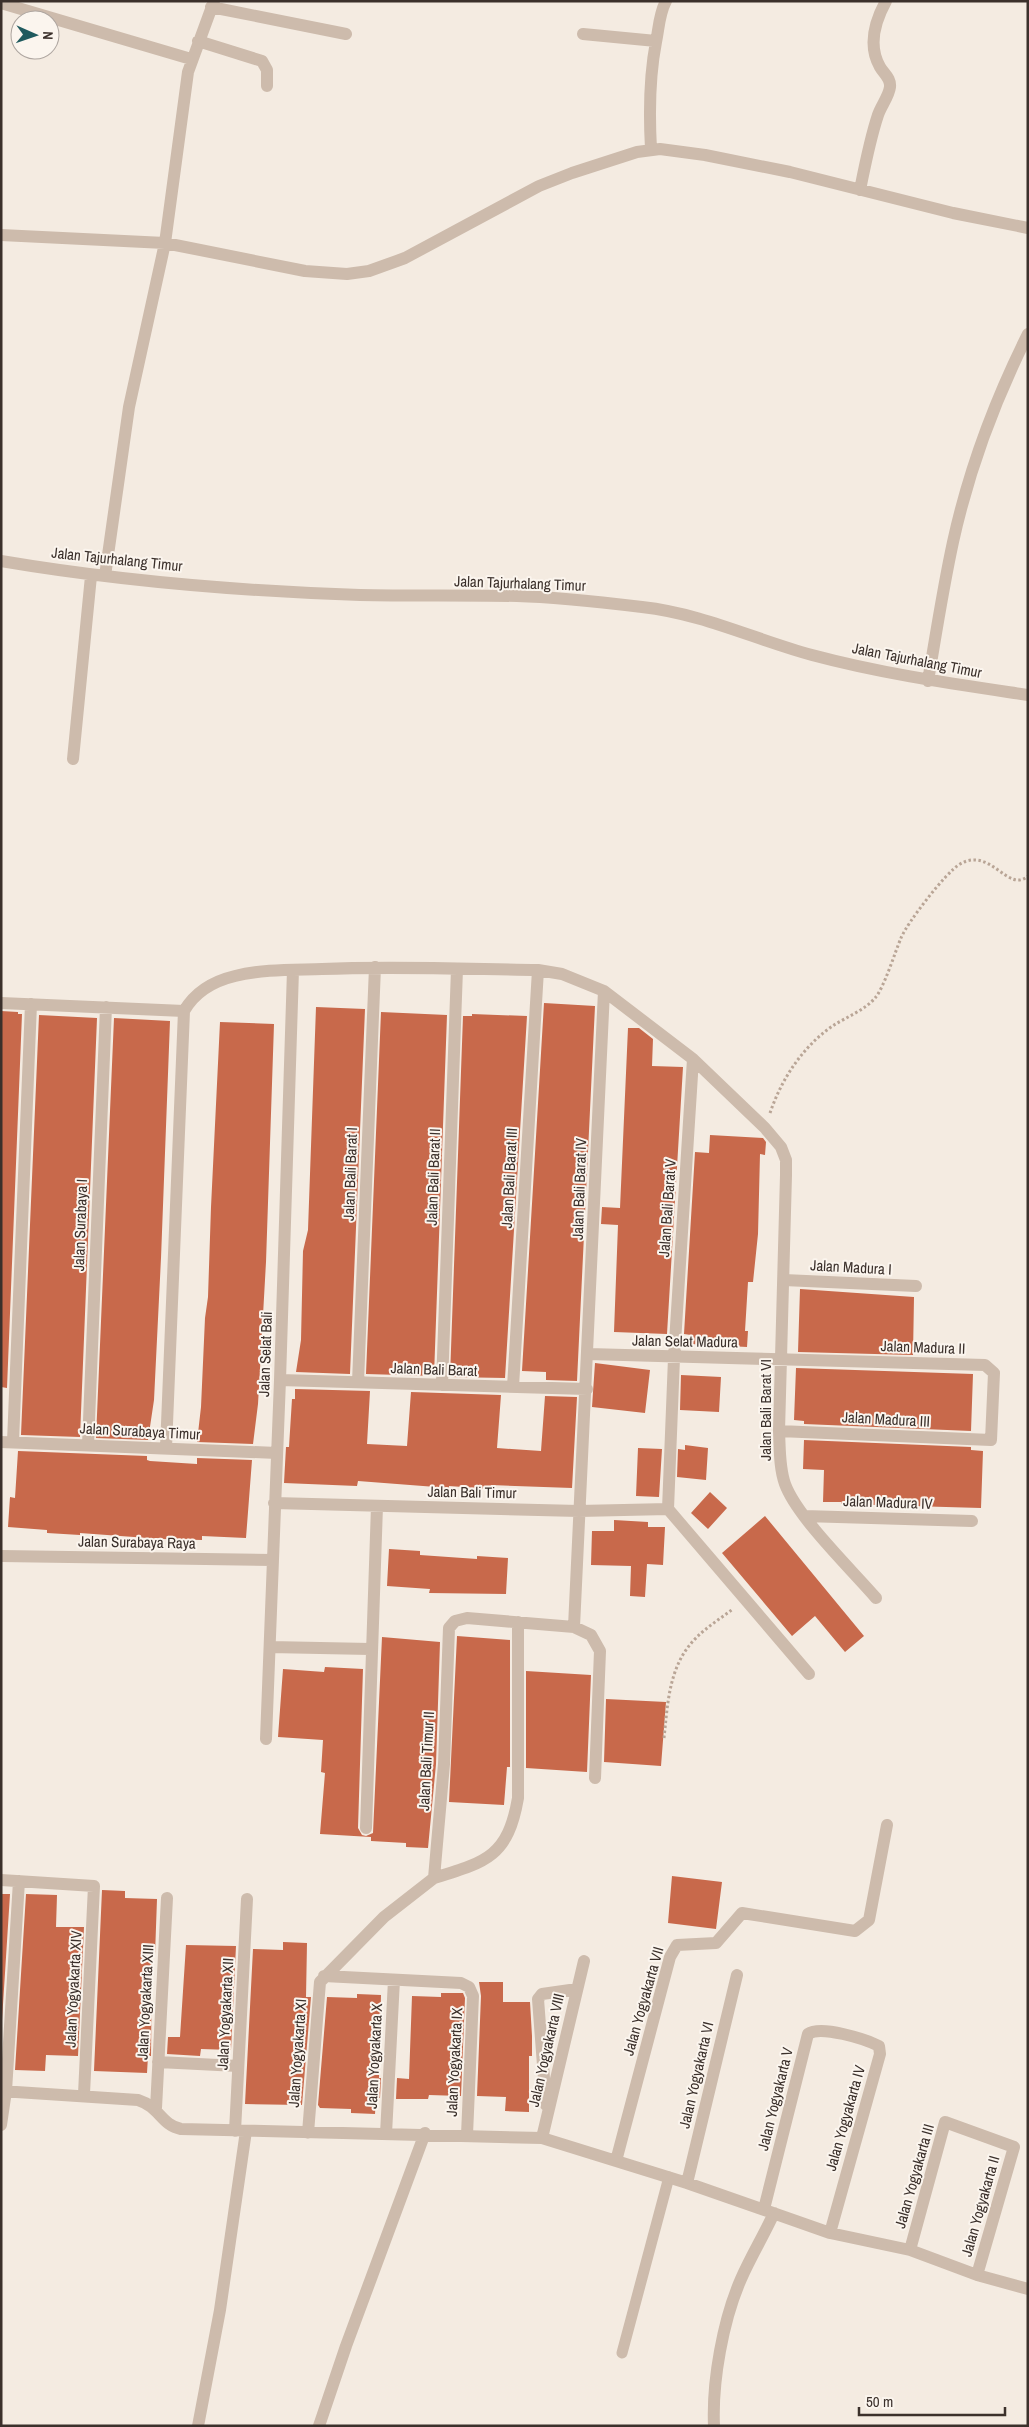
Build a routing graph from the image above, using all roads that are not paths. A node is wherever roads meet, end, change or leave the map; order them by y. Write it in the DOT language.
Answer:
graph roads {
  1 [pos="666,1"];
  2 [pos="886,1"];
  3 [pos="1,2"];
  4 [pos="212,4"];
  5 [pos="346,34"];
  6 [pos="583,34"];
  7 [pos="198,41"];
  8 [pos="656,41"];
  9 [pos="191,59"];
  10 [pos="267,86"];
  11 [pos="651,149"];
  12 [pos="860,190"];
  13 [pos="1028,228"];
  14 [pos="1,235"];
  15 [pos="165,243"];
  16 [pos="1028,334"];
  17 [pos="1,561"];
  18 [pos="91,576"];
  19 [pos="105,576"];
  20 [pos="928,680"];
  21 [pos="1028,695"];
  22 [pos="73,758"];
  23 [pos="375,967"];
  24 [pos="457,969"];
  25 [pos="293,970"];
  26 [pos="538,970"];
  27 [pos="604,991"];
  28 [pos="1,1003"];
  29 [pos="31,1004"];
  30 [pos="106,1007"];
  31 [pos="184,1011"];
  32 [pos="693,1060"];
  33 [pos="784,1280"];
  34 [pos="916,1286"];
  35 [pos="588,1354"];
  36 [pos="674,1358"];
  37 [pos="781,1359"];
  38 [pos="280,1380"];
  39 [pos="358,1382"];
  40 [pos="442,1385"];
  41 [pos="513,1387"];
  42 [pos="587,1389"];
  43 [pos="779,1431"];
  44 [pos="992,1440"];
  45 [pos="7,1442"];
  46 [pos="88,1445"];
  47 [pos="166,1448"];
  48 [pos="277,1453"];
  49 [pos="274,1503"];
  50 [pos="377,1506"];
  51 [pos="668,1509"];
  52 [pos="579,1511"];
  53 [pos="804,1516"];
  54 [pos="972,1521"];
  55 [pos="1,1556"];
  56 [pos="273,1560"];
  57 [pos="876,1598"];
  58 [pos="518,1622"];
  59 [pos="574,1626"];
  60 [pos="270,1647"];
  61 [pos="370,1650"];
  62 [pos="809,1674"];
  63 [pos="266,1739"];
  64 [pos="595,1778"];
  65 [pos="887,1825"];
  66 [pos="366,1828"];
  67 [pos="434,1878"];
  68 [pos="1,1880"];
  69 [pos="19,1881"];
  70 [pos="168,1898"];
  71 [pos="248,1899"];
  72 [pos="584,1961"];
  73 [pos="737,1974"];
  74 [pos="324,1976"];
  75 [pos="394,1980"];
  76 [pos="576,1989"];
  77 [pos="844,2035"];
  78 [pos="158,2062"];
  79 [pos="238,2066"];
  80 [pos="4,2091"];
  81 [pos="84,2094"];
  82 [pos="156,2108"];
  83 [pos="546,2117"];
  84 [pos="1,2125"];
  85 [pos="240,2131"];
  86 [pos="308,2133"];
  87 [pos="386,2134"];
  88 [pos="425,2134"];
  89 [pos="467,2135"];
  90 [pos="542,2138"];
  91 [pos="1014,2147"];
  92 [pos="616,2161"];
  93 [pos="669,2177"];
  94 [pos="687,2183"];
  95 [pos="769,2211"];
  96 [pos="830,2232"];
  97 [pos="910,2250"];
  98 [pos="978,2275"];
  99 [pos="1028,2289"];
  100 [pos="622,2353"];
  101 [pos="198,2426"];
  102 [pos="319,2426"];
  103 [pos="714,2426"];
  1 -- 8 [label="street"];
  2 -- 12 [label="street"];
  3 -- 9 [label="street"];
  4 -- 5 [label="street"];
  4 -- 7 [label="street"];
  6 -- 8 [label="street"];
  7 -- 9 [label="street"];
  7 -- 10 [label="street"];
  8 -- 11 [label="street"];
  9 -- 15 [label="street"];
  11 -- 12 [label="street"];
  11 -- 15 [label="street"];
  12 -- 13 [label="street"];
  14 -- 15 [label="street"];
  15 -- 19 [label="street"];
  16 -- 20 [label="street"];
  17 -- 18 [label="street, Jalan Tajurhalang Timur"];
  18 -- 19 [label="street, Jalan Tajurhalang Timur"];
  18 -- 22 [label="street"];
  19 -- 20 [label="street, Jalan Tajurhalang Timur"];
  20 -- 21 [label="street, Jalan Tajurhalang Timur"];
  23 -- 24 [label="street, Jalan Bali Barat VI"];
  23 -- 25 [label="street, Jalan Bali Barat VI"];
  23 -- 39 [label="street, Jalan Bali Barat I"];
  24 -- 26 [label="street, Jalan Bali Barat VI"];
  24 -- 40 [label="street, Jalan Bali Barat II"];
  25 -- 31 [label="street, Jalan Bali Barat VI"];
  25 -- 38 [label="street, Jalan Selat Bali"];
  26 -- 27 [label="street, Jalan Bali Barat VI"];
  26 -- 41 [label="street, Jalan Bali Barat III"];
  27 -- 32 [label="street, Jalan Bali Barat VI"];
  27 -- 35 [label="street, Jalan Bali Barat IV"];
  28 -- 29 [label="street"];
  29 -- 30 [label="street"];
  29 -- 45 [label="street"];
  30 -- 31 [label="street"];
  30 -- 46 [label="street, Jalan Surabaya I"];
  31 -- 47 [label="street"];
  32 -- 33 [label="street, Jalan Bali Barat VI"];
  32 -- 36 [label="street, Jalan Bali Barat V"];
  33 -- 34 [label="street, Jalan Madura I"];
  33 -- 37 [label="street, Jalan Bali Barat VI"];
  35 -- 36 [label="street, Jalan Selat Madura"];
  35 -- 42 [label="street, Jalan Bali Barat IV"];
  36 -- 37 [label="street, Jalan Selat Madura"];
  36 -- 51 [label="street, Jalan Bali Barat V"];
  37 -- 43 [label="street, Jalan Bali Barat VI"];
  37 -- 44 [label="street, Jalan Madura II"];
  38 -- 39 [label="street, Jalan Bali Barat"];
  38 -- 48 [label="street, Jalan Selat Bali"];
  39 -- 40 [label="street, Jalan Bali Barat"];
  40 -- 41 [label="street, Jalan Bali Barat"];
  41 -- 42 [label="street, Jalan Bali Barat"];
  42 -- 52 [label="street, Jalan Bali Barat IV"];
  43 -- 44 [label="street, Jalan Madura III"];
  43 -- 53 [label="street, Jalan Bali Barat VI"];
  45 -- 46 [label="street, Jalan Surabaya Timur"];
  46 -- 47 [label="street, Jalan Surabaya Timur"];
  47 -- 48 [label="street, Jalan Surabaya Timur"];
  48 -- 49 [label="street, Jalan Selat Bali"];
  49 -- 50 [label="street, Jalan Bali Timur"];
  49 -- 56 [label="street, Jalan Selat Bali"];
  50 -- 52 [label="street, Jalan Bali Timur"];
  50 -- 61 [label="street"];
  51 -- 52 [label="street, Jalan Bali Timur"];
  51 -- 62 [label="street"];
  52 -- 59 [label="street, Jalan Bali Barat IV"];
  53 -- 54 [label="street, Jalan Madura IV"];
  53 -- 57 [label="street, Jalan Bali Barat VI"];
  55 -- 56 [label="street, Jalan Surabaya Raya"];
  56 -- 60 [label="street, Jalan Selat Bali"];
  58 -- 59 [label="street, Jalan Bali Timur II"];
  58 -- 67 [label="street"];
  58 -- 67 [label="street, Jalan Bali Timur II"];
  59 -- 64 [label="street"];
  60 -- 61 [label="street"];
  60 -- 63 [label="street, Jalan Selat Bali"];
  61 -- 66 [label="street"];
  65 -- 92 [label="street, Jalan Yogyakarta VII"];
  67 -- 74 [label="street"];
  68 -- 69 [label="street"];
  69 -- 80 [label="street"];
  69 -- 81 [label="street, Jalan Yogyakarta XIV"];
  70 -- 78 [label="street, Jalan Yogyakarta XIII"];
  71 -- 79 [label="street, Jalan Yogyakarta XII"];
  72 -- 76 [label="street, Jalan Yogyakarta VIII"];
  73 -- 94 [label="street, Jalan Yogyakarta VI"];
  74 -- 75 [label="street, Jalan Yogyakarta IX"];
  74 -- 86 [label="street, Jalan Yogyakarta XI"];
  75 -- 87 [label="street, Jalan Yogyakarta X"];
  75 -- 89 [label="street, Jalan Yogyakarta IX"];
  76 -- 83 [label="street, Jalan Yogyakarta VIII"];
  76 -- 83 [label="street, Jalan Yogyakarta VIII"];
  77 -- 95 [label="street, Jalan Yogyakarta V"];
  77 -- 96 [label="street, Jalan Yogyakarta IV"];
  78 -- 79 [label="street"];
  78 -- 82 [label="street, Jalan Yogyakarta XIII"];
  79 -- 85 [label="street, Jalan Yogyakarta XII"];
  80 -- 81 [label="street"];
  80 -- 84 [label="street"];
  81 -- 82 [label="street"];
  82 -- 85 [label="street"];
  83 -- 90 [label="street, Jalan Yogyakarta VIII"];
  85 -- 86 [label="street"];
  85 -- 101 [label="street, Jalan Yogyakarta XII"];
  86 -- 87 [label="street"];
  87 -- 88 [label="street"];
  88 -- 89 [label="street"];
  88 -- 102 [label="street"];
  89 -- 90 [label="street"];
  90 -- 92 [label="street"];
  91 -- 97 [label="street, Jalan Yogyakarta III"];
  91 -- 98 [label="street, Jalan Yogyakarta II"];
  92 -- 93 [label="street"];
  93 -- 94 [label="street"];
  93 -- 100 [label="lane"];
  94 -- 95 [label="street"];
  95 -- 96 [label="street"];
  95 -- 103 [label="street"];
  96 -- 97 [label="street"];
  97 -- 98 [label="street"];
  98 -- 99 [label="street"];
}
